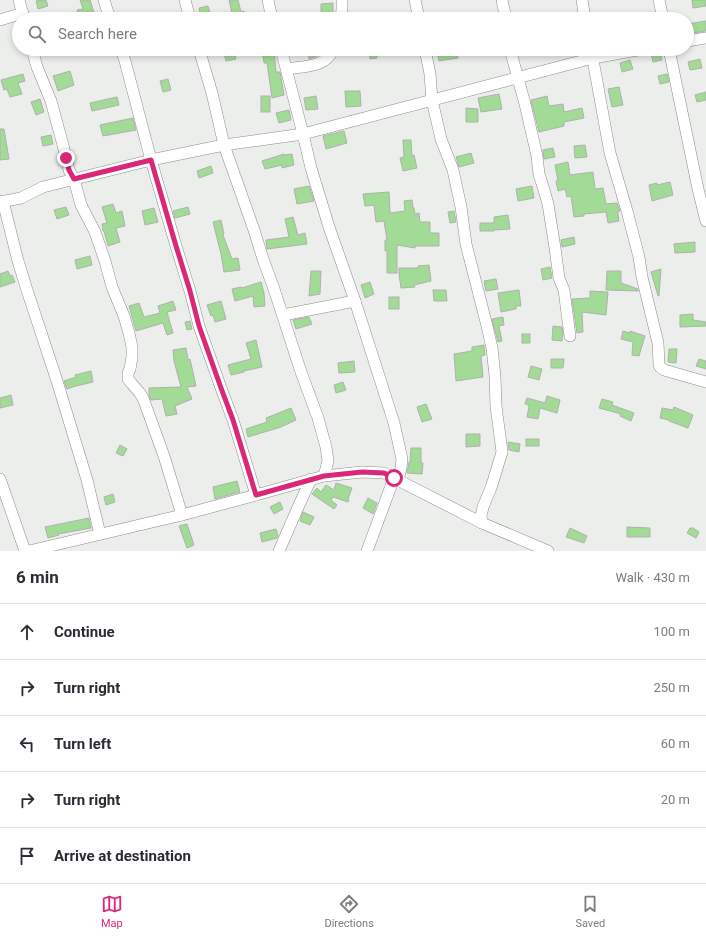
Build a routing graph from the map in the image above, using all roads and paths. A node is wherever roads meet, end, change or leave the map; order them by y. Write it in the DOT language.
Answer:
graph roads {
  1 [pos="19,0"];
  2 [pos="104,0"];
  3 [pos="185,0"];
  4 [pos="268,0"];
  5 [pos="342,0"];
  6 [pos="415,0"];
  7 [pos="502,0"];
  8 [pos="582,0"];
  9 [pos="659,0"];
  10 [pos="23,12"];
  11 [pos="108,12"];
  12 [pos="188,12"];
  13 [pos="271,12"];
  14 [pos="342,12"];
  15 [pos="418,12"];
  16 [pos="505,12"];
  17 [pos="585,12"];
  18 [pos="662,12"];
  19 [pos="12,18"];
  20 [pos="0,20"];
  21 [pos="706,38"];
  22 [pos="694,40"];
  23 [pos="34,56"];
  24 [pos="123,56"];
  25 [pos="201,56"];
  26 [pos="283,56"];
  27 [pos="330,56"];
  28 [pos="426,56"];
  29 [pos="512,56"];
  30 [pos="586,56"];
  31 [pos="592,56"];
  32 [pos="670,56"];
  33 [pos="287,69"];
  34 [pos="518,78"];
  35 [pos="432,100"];
  36 [pos="303,134"];
  37 [pos="224,144"];
  38 [pos="151,160"];
  39 [pos="74,179"];
  40 [pos="1,202"];
  41 [pos="706,222"];
  42 [pos="355,301"];
  43 [pos="283,315"];
  44 [pos="570,336"];
  45 [pos="706,382"];
  46 [pos="324,476"];
  47 [pos="0,479"];
  48 [pos="311,479"];
  49 [pos="396,479"];
  50 [pos="256,495"];
  51 [pos="182,515"];
  52 [pos="482,523"];
  53 [pos="100,534"];
  54 [pos="25,551"];
  55 [pos="29,551"];
  56 [pos="279,551"];
  57 [pos="367,551"];
  58 [pos="548,551"];
  1 -- 10 [label="street"];
  2 -- 11 [label="street"];
  3 -- 12 [label="street"];
  4 -- 13 [label="street"];
  5 -- 14 [label="street"];
  6 -- 15 [label="street"];
  7 -- 16 [label="street"];
  8 -- 17 [label="street"];
  9 -- 18 [label="street"];
  19 -- 20 [label="street"];
  21 -- 22 [label="street"];
  23 -- 39 [label="street"];
  24 -- 38 [label="street"];
  25 -- 37 [label="street"];
  26 -- 33 [label="street"];
  27 -- 33 [label="street"];
  28 -- 35 [label="street"];
  29 -- 34 [label="street"];
  30 -- 34 [label="street"];
  31 -- 45 [label="street"];
  32 -- 41 [label="street"];
  33 -- 36 [label="street"];
  34 -- 35 [label="street"];
  34 -- 44 [label="street"];
  35 -- 36 [label="street"];
  35 -- 52 [label="street"];
  36 -- 37 [label="street"];
  36 -- 42 [label="street"];
  37 -- 38 [label="street"];
  37 -- 43 [label="street"];
  38 -- 39 [label="street"];
  38 -- 50 [label="street"];
  39 -- 40 [label="street"];
  39 -- 51 [label="street"];
  40 -- 53 [label="street"];
  42 -- 43 [label="street"];
  42 -- 49 [label="street"];
  43 -- 46 [label="street"];
  46 -- 48 [label="street"];
  46 -- 49 [label="street"];
  47 -- 54 [label="street"];
  48 -- 50 [label="street"];
  48 -- 56 [label="street"];
  49 -- 52 [label="street"];
  49 -- 57 [label="street"];
  50 -- 51 [label="street"];
  51 -- 53 [label="street"];
  52 -- 58 [label="street"];
  53 -- 55 [label="street"];
}
